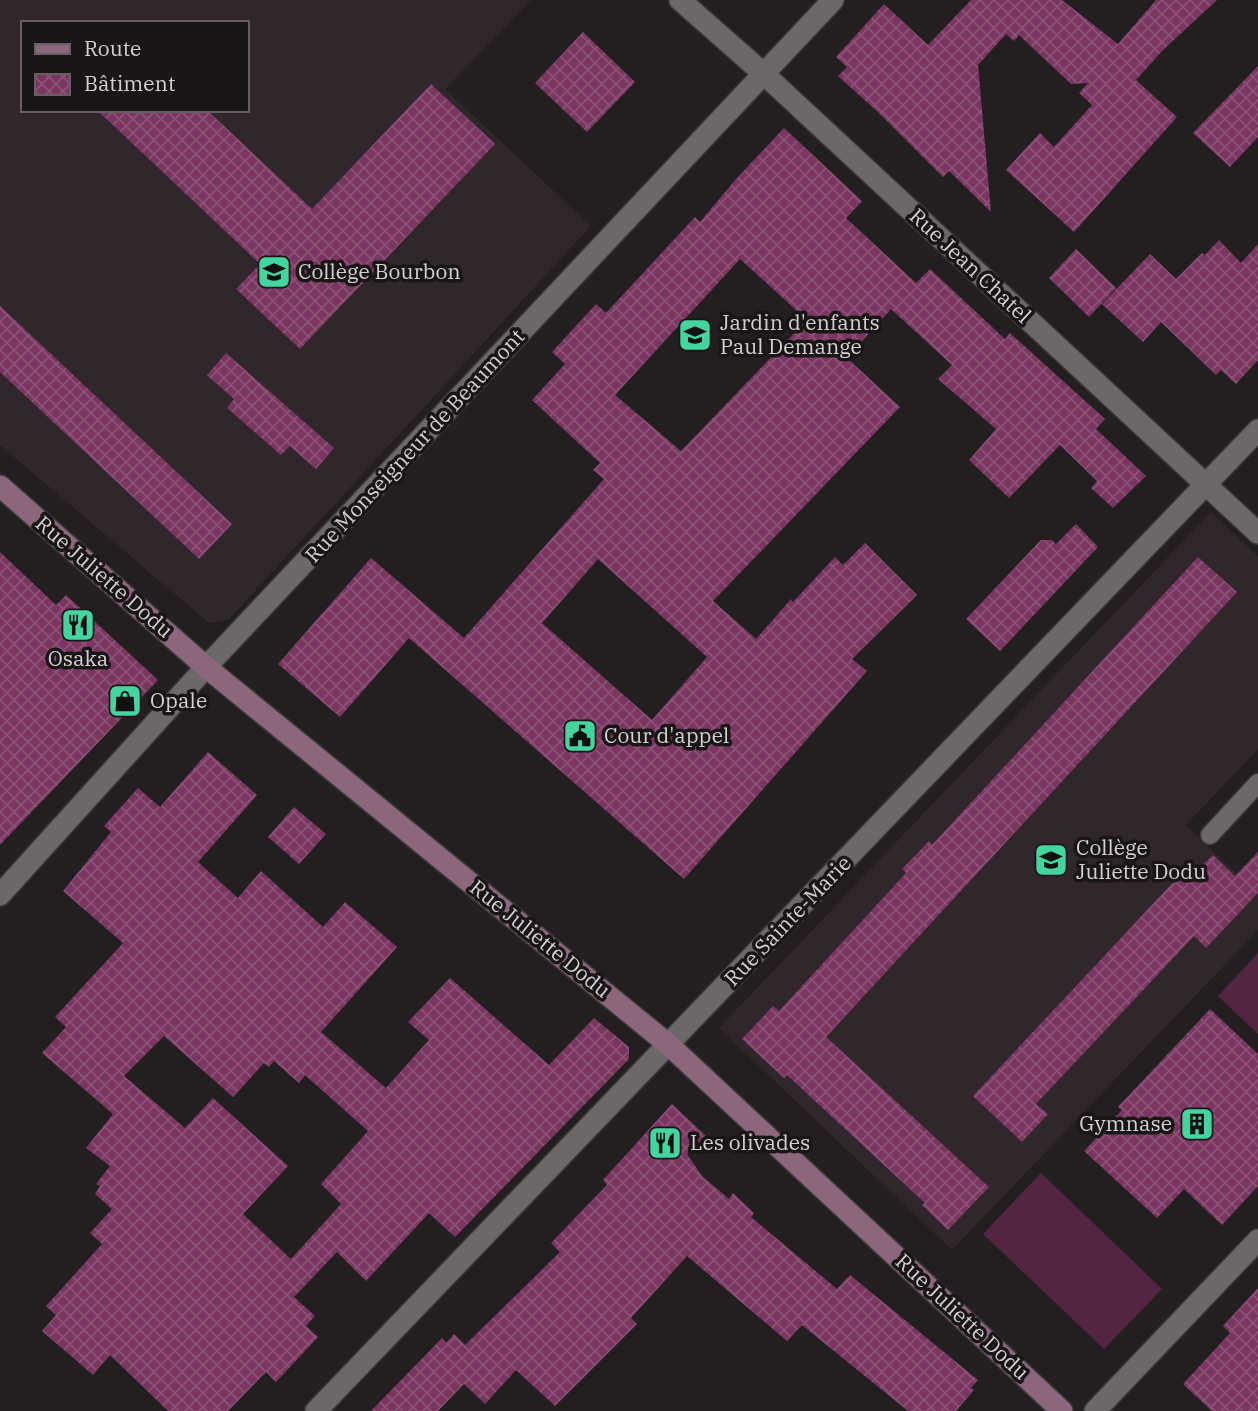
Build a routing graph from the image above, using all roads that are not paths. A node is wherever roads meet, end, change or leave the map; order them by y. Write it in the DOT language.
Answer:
graph roads {
  1 [pos="681,0"];
  2 [pos="833,0"];
  3 [pos="765,75"];
  4 [pos="1258,430"];
  5 [pos="1206,485"];
  6 [pos="0,486"];
  7 [pos="1258,533"];
  8 [pos="206,667"];
  9 [pos="1258,783"];
  10 [pos="1210,835"];
  11 [pos="0,895"];
  12 [pos="669,1045"];
  13 [pos="1258,1240"];
  14 [pos="316,1411"];
  15 [pos="1062,1411"];
  16 [pos="1095,1411"];
  1 -- 3 [label="street, Rue Jean Chatel"];
  2 -- 3 [label="street, Rue Monseigneur de Beaumont"];
  3 -- 5 [label="street, Rue Jean Chatel"];
  3 -- 8 [label="street, Rue Monseigneur de Beaumont"];
  4 -- 5 [label="street, Rue Sainte-Marie"];
  5 -- 7 [label="street, Rue Jean Chatel"];
  5 -- 12 [label="street, Rue Sainte-Marie"];
  6 -- 8 [label="street, Rue Juliette Dodu"];
  8 -- 11 [label="street, Rue Monseigneur de Beaumont"];
  8 -- 12 [label="street, Rue Juliette Dodu"];
  9 -- 10 [label="lane"];
  12 -- 14 [label="street, Rue Sainte-Marie"];
  12 -- 15 [label="street, Rue Juliette Dodu"];
  13 -- 16 [label="street"];
}
